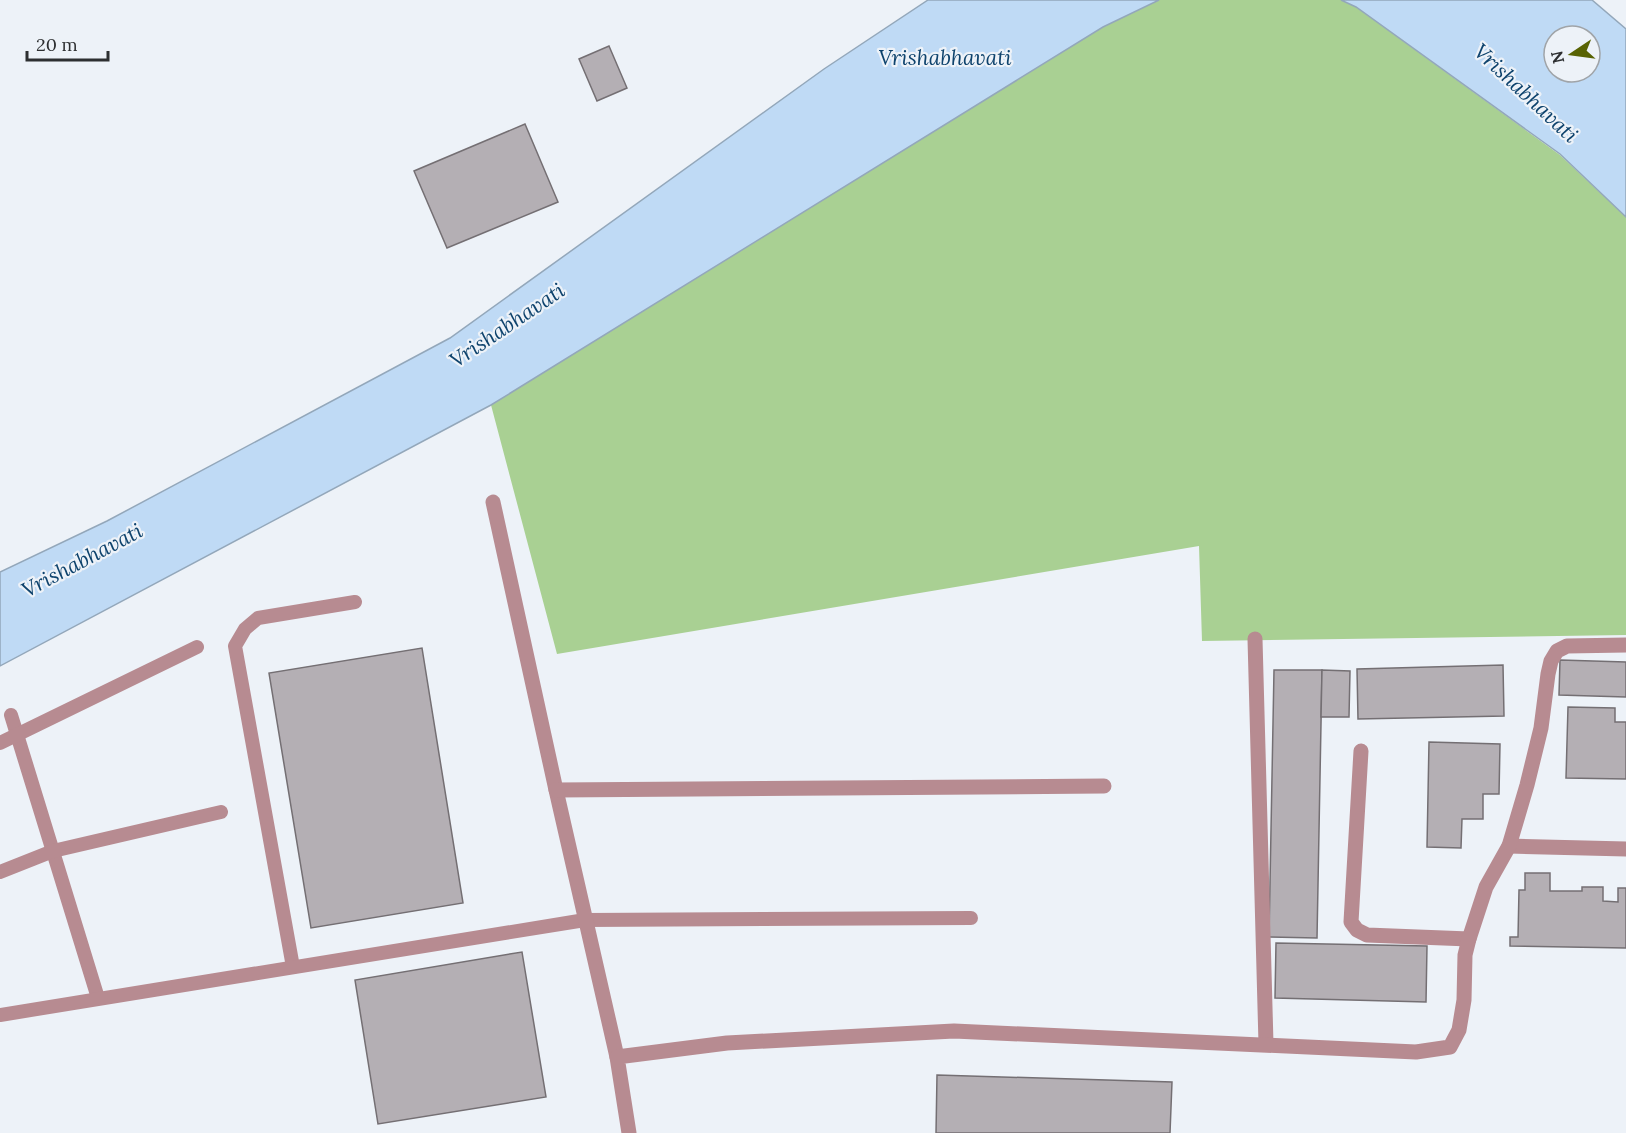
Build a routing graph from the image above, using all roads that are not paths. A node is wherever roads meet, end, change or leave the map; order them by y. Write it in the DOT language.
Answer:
graph roads {
  1 [pos="493,502"];
  2 [pos="355,602"];
  3 [pos="1255,639"];
  4 [pos="1626,645"];
  5 [pos="197,648"];
  6 [pos="11,715"];
  7 [pos="18,734"];
  8 [pos="0,743"];
  9 [pos="1361,751"];
  10 [pos="1104,786"];
  11 [pos="556,790"];
  12 [pos="221,812"];
  13 [pos="1509,846"];
  14 [pos="1626,849"];
  15 [pos="53,851"];
  16 [pos="0,872"];
  17 [pos="971,918"];
  18 [pos="585,920"];
  19 [pos="1469,939"];
  20 [pos="292,967"];
  21 [pos="98,998"];
  22 [pos="0,1015"];
  23 [pos="1266,1044"];
  24 [pos="617,1057"];
  25 [pos="628,1133"];
  1 -- 11 [label="street"];
  2 -- 20 [label="lane"];
  3 -- 23 [label="street"];
  4 -- 13 [label="street"];
  5 -- 7 [label="lane"];
  6 -- 7 [label="lane"];
  7 -- 8 [label="lane"];
  7 -- 15 [label="lane"];
  9 -- 19 [label="street"];
  10 -- 11 [label="street"];
  11 -- 18 [label="street"];
  12 -- 15 [label="lane"];
  13 -- 14 [label="street"];
  13 -- 19 [label="street"];
  15 -- 16 [label="lane"];
  15 -- 21 [label="lane"];
  17 -- 18 [label="lane"];
  18 -- 20 [label="lane"];
  18 -- 24 [label="street"];
  19 -- 23 [label="street"];
  20 -- 21 [label="lane"];
  21 -- 22 [label="lane"];
  23 -- 24 [label="street"];
  24 -- 25 [label="street"];
}
